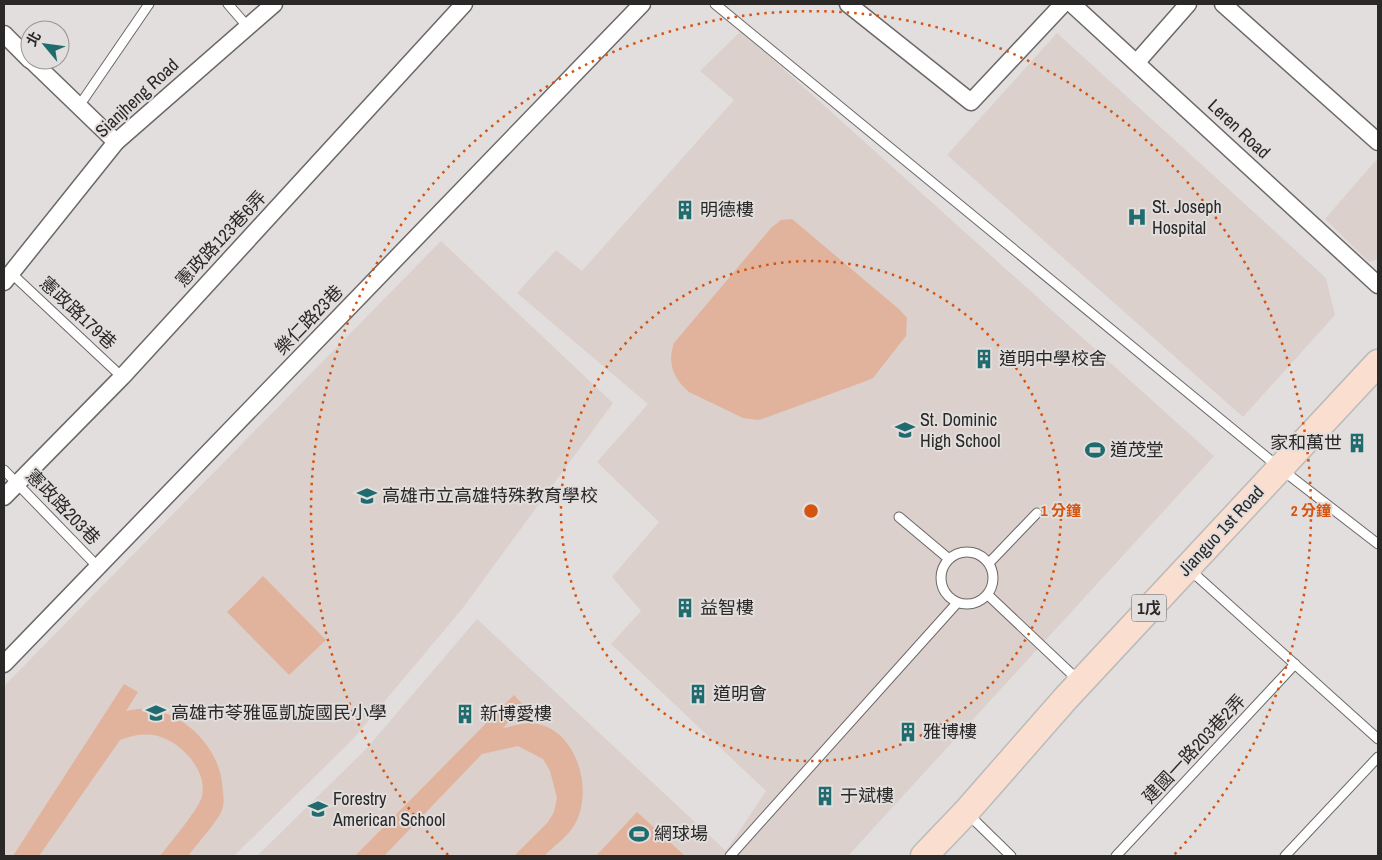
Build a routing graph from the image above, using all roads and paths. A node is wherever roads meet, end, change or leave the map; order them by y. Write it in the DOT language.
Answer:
graph roads {
  1 [pos="149,4"];
  2 [pos="228,4"];
  3 [pos="274,4"];
  4 [pos="464,4"];
  5 [pos="642,4"];
  6 [pos="715,4"];
  7 [pos="848,4"];
  8 [pos="1063,4"];
  9 [pos="1072,4"];
  10 [pos="1188,4"];
  11 [pos="1223,4"];
  12 [pos="247,26"];
  13 [pos="4,34"];
  14 [pos="20,50"];
  15 [pos="1137,62"];
  16 [pos="41,70"];
  17 [pos="79,106"];
  18 [pos="116,142"];
  19 [pos="1378,142"];
  20 [pos="7,278"];
  21 [pos="1378,286"];
  22 [pos="1378,363"];
  23 [pos="122,377"];
  24 [pos="1281,469"];
  25 [pos="4,470"];
  26 [pos="18,482"];
  27 [pos="4,497"];
  28 [pos="1037,513"];
  29 [pos="899,517"];
  30 [pos="1378,544"];
  31 [pos="949,559"];
  32 [pos="989,563"];
  33 [pos="98,566"];
  34 [pos="1187,567"];
  35 [pos="988,595"];
  36 [pos="958,604"];
  37 [pos="4,664"];
  38 [pos="1295,664"];
  39 [pos="1081,682"];
  40 [pos="1378,739"];
  41 [pos="1378,757"];
  42 [pos="966,812"];
  43 [pos="730,856"];
  44 [pos="924,856"];
  45 [pos="1011,856"];
  46 [pos="1116,856"];
  47 [pos="1285,856"];
  1 -- 17 [label="lane"];
  2 -- 12 [label="lane"];
  3 -- 12 [label="street, Sianjheng Road"];
  4 -- 23 [label="street, 憲政路123巷6弄"];
  5 -- 33 [label="street, 樂仁路23巷"];
  6 -- 24 [label="lane"];
  7 -- 8 [label="street"];
  9 -- 15 [label="street, Leren Road"];
  10 -- 15 [label="street"];
  11 -- 19 [label="street"];
  12 -- 18 [label="street, Sianjheng Road"];
  13 -- 14 [label="street"];
  15 -- 21 [label="street, Leren Road"];
  16 -- 17 [label="street"];
  17 -- 18 [label="street"];
  18 -- 20 [label="street, Sianjheng Road"];
  20 -- 23 [label="lane, 憲政路179巷"];
  22 -- 24 [label="main road, Jianguo 1st Road / 1戊"];
  23 -- 26 [label="street, 憲政路123巷6弄"];
  24 -- 30 [label="lane"];
  24 -- 34 [label="main road, Jianguo 1st Road / 1戊"];
  25 -- 26 [label="lane, 憲政路203巷"];
  26 -- 27 [label="street, 憲政路123巷6弄"];
  26 -- 33 [label="lane, 憲政路203巷"];
  28 -- 32 [label="lane"];
  29 -- 31 [label="lane"];
  31 -- 32 [label="lane"];
  31 -- 36 [label="lane"];
  32 -- 35 [label="lane"];
  33 -- 37 [label="street, 樂仁路23巷"];
  34 -- 38 [label="lane"];
  34 -- 39 [label="main road, Jianguo 1st Road / 1戊"];
  35 -- 36 [label="lane"];
  35 -- 39 [label="lane"];
  36 -- 43 [label="lane"];
  38 -- 40 [label="lane"];
  38 -- 46 [label="lane, 建國一路203巷2弄"];
  39 -- 42 [label="main road, Jianguo 1st Road / 1戊"];
  41 -- 47 [label="lane"];
  42 -- 44 [label="main road, Jianguo 1st Road / 1戊"];
  42 -- 45 [label="lane"];
}
